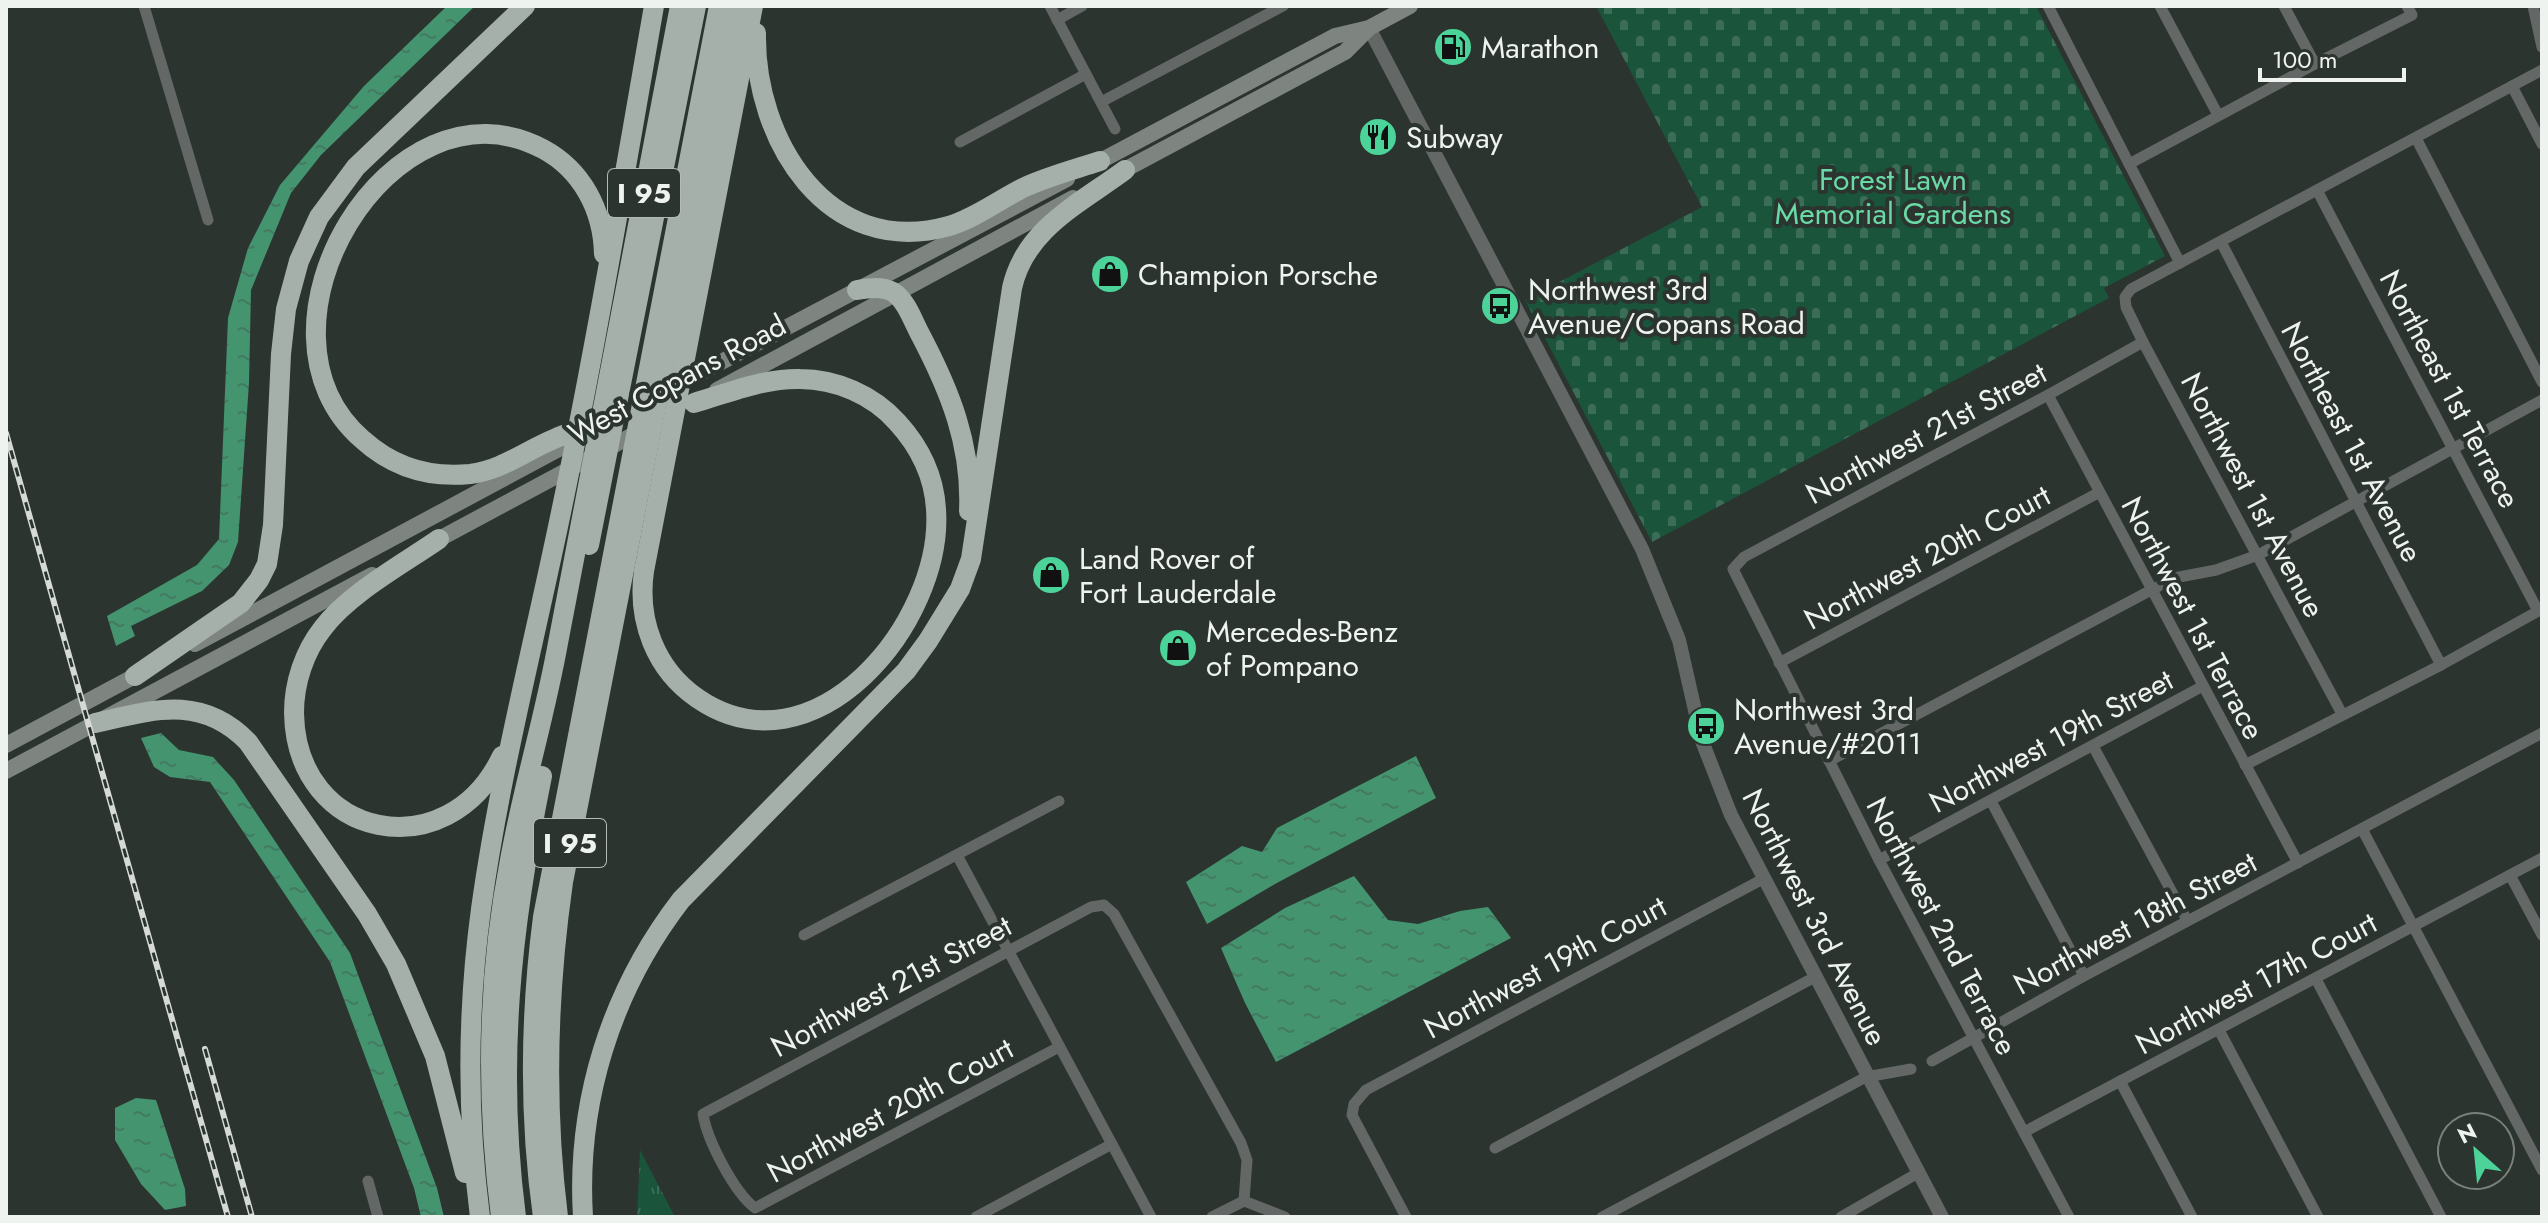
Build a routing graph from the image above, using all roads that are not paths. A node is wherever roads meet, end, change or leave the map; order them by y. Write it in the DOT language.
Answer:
graph roads {
  1 [pos="144,6"];
  2 [pos="525,6"];
  3 [pos="654,6"];
  4 [pos="680,6"];
  5 [pos="696,6"];
  6 [pos="719,6"];
  7 [pos="734,6"];
  8 [pos="756,6"];
  9 [pos="1050,6"];
  10 [pos="1082,6"];
  11 [pos="1283,6"];
  12 [pos="1410,6"];
  13 [pos="2048,6"];
  14 [pos="2160,6"];
  15 [pos="2284,6"];
  16 [pos="2533,6"];
  17 [pos="2410,10"];
  18 [pos="1057,20"];
  19 [pos="1369,28"];
  20 [pos="2542,47"];
  21 [pos="2315,64"];
  22 [pos="2542,70"];
  23 [pos="1086,74"];
  24 [pos="2512,86"];
  25 [pos="1101,102"];
  26 [pos="2218,115"];
  27 [pos="1115,129"];
  28 [pos="2416,138"];
  29 [pos="960,142"];
  30 [pos="2542,144"];
  31 [pos="1100,161"];
  32 [pos="2129,164"];
  33 [pos="1125,170"];
  34 [pos="2317,190"];
  35 [pos="208,220"];
  36 [pos="2221,242"];
  37 [pos="2180,263"];
  38 [pos="857,290"];
  39 [pos="895,294"];
  40 [pos="601,306"];
  41 [pos="2143,342"];
  42 [pos="659,352"];
  43 [pos="616,376"];
  44 [pos="2542,382"];
  45 [pos="2048,395"];
  46 [pos="2542,400"];
  47 [pos="694,403"];
  48 [pos="629,411"];
  49 [pos="2454,447"];
  50 [pos="635,478"];
  51 [pos="2098,493"];
  52 [pos="2356,500"];
  53 [pos="591,502"];
  54 [pos="439,539"];
  55 [pos="2258,555"];
  56 [pos="1733,569"];
  57 [pos="2153,590"];
  58 [pos="2540,610"];
  59 [pos="937,626"];
  60 [pos="1779,663"];
  61 [pos="2441,665"];
  62 [pos="135,676"];
  63 [pos="2203,686"];
  64 [pos="2342,714"];
  65 [pos="519,715"];
  66 [pos="95,723"];
  67 [pos="2542,733"];
  68 [pos="23,736"];
  69 [pos="6,745"];
  70 [pos="2093,746"];
  71 [pos="6,754"];
  72 [pos="1829,761"];
  73 [pos="2245,765"];
  74 [pos="6,771"];
  75 [pos="1059,801"];
  76 [pos="1991,801"];
  77 [pos="2362,829"];
  78 [pos="957,855"];
  79 [pos="2542,858"];
  80 [pos="1879,860"];
  81 [pos="2298,863"];
  82 [pos="2510,875"];
  83 [pos="1763,879"];
  84 [pos="2187,920"];
  85 [pos="2414,927"];
  86 [pos="804,935"];
  87 [pos="2542,935"];
  88 [pos="1008,951"];
  89 [pos="2084,976"];
  90 [pos="1815,977"];
  91 [pos="2316,979"];
  92 [pos="2219,1030"];
  93 [pos="1973,1038"];
  94 [pos="1059,1047"];
  95 [pos="1932,1061"];
  96 [pos="1911,1069"];
  97 [pos="1866,1077"];
  98 [pos="2120,1081"];
  99 [pos="703,1114"];
  100 [pos="2024,1132"];
  101 [pos="1112,1144"];
  102 [pos="1495,1148"];
  103 [pos="2542,1170"];
  104 [pos="1918,1173"];
  105 [pos="368,1181"];
  106 [pos="1244,1201"];
  107 [pos="378,1217"];
  108 [pos="473,1217"];
  109 [pos="480,1217"];
  110 [pos="501,1217"];
  111 [pos="516,1217"];
  112 [pos="543,1217"];
  113 [pos="558,1217"];
  114 [pos="583,1217"];
  115 [pos="976,1217"];
  116 [pos="1151,1217"];
  117 [pos="1212,1217"];
  118 [pos="1285,1217"];
  119 [pos="1406,1217"];
  120 [pos="1602,1217"];
  121 [pos="1841,1217"];
  122 [pos="1942,1217"];
  123 [pos="2069,1217"];
  124 [pos="2192,1217"];
  125 [pos="2318,1217"];
  126 [pos="2441,1217"];
  1 -- 35 [label="street"];
  2 -- 62 [label="highway"];
  3 -- 40 [label="highway"];
  4 -- 43 [label="highway, I 95"];
  5 -- 43 [label="highway"];
  6 -- 42 [label="highway"];
  7 -- 42 [label="highway, I 95"];
  8 -- 31 [label="highway"];
  8 -- 47 [label="highway"];
  9 -- 18 [label="street"];
  10 -- 18 [label="street"];
  11 -- 25 [label="street"];
  12 -- 19 [label="main road, West Copans Road"];
  13 -- 32 [label="street"];
  14 -- 26 [label="street"];
  15 -- 21 [label="street"];
  16 -- 20 [label="street"];
  17 -- 21 [label="street"];
  18 -- 23 [label="street"];
  19 -- 31 [label="main road, West Copans Road"];
  19 -- 33 [label="main road, West Copans Road"];
  19 -- 83 [label="street, Northwest 3rd Avenue"];
  21 -- 26 [label="street"];
  22 -- 24 [label="street"];
  23 -- 25 [label="street"];
  23 -- 29 [label="street"];
  24 -- 28 [label="street"];
  24 -- 30 [label="street"];
  25 -- 27 [label="street"];
  26 -- 32 [label="street"];
  28 -- 34 [label="street"];
  28 -- 44 [label="street"];
  31 -- 38 [label="main road, West Copans Road"];
  32 -- 37 [label="street"];
  33 -- 39 [label="main road, West Copans Road"];
  33 -- 59 [label="highway"];
  34 -- 36 [label="street"];
  34 -- 49 [label="street, Northeast 1st Terrace"];
  36 -- 37 [label="street"];
  36 -- 52 [label="street, Northeast 1st Avenue"];
  37 -- 41 [label="street, Northwest 1st Avenue"];
  38 -- 39 [label="highway"];
  38 -- 48 [label="main road, West Copans Road"];
  39 -- 47 [label="main road, West Copans Road"];
  39 -- 59 [label="highway"];
  40 -- 48 [label="highway"];
  40 -- 65 [label="highway"];
  41 -- 45 [label="street, Northwest 21st Street"];
  41 -- 55 [label="street, Northwest 1st Avenue"];
  42 -- 50 [label="highway, I 95"];
  43 -- 53 [label="highway, I 95"];
  45 -- 51 [label="street, Northwest 1st Terrace"];
  45 -- 56 [label="street, Northwest 21st Street"];
  46 -- 49 [label="street"];
  47 -- 54 [label="main road, West Copans Road"];
  48 -- 62 [label="main road, West Copans Road"];
  49 -- 52 [label="street"];
  49 -- 58 [label="street, Northeast 1st Terrace"];
  50 -- 112 [label="highway"];
  50 -- 113 [label="highway, I 95"];
  51 -- 57 [label="street, Northwest 1st Terrace"];
  51 -- 60 [label="street, Northwest 20th Court"];
  52 -- 55 [label="street"];
  52 -- 61 [label="street, Northeast 1st Avenue"];
  53 -- 110 [label="highway, I 95"];
  53 -- 111 [label="highway"];
  54 -- 65 [label="highway"];
  54 -- 66 [label="main road, West Copans Road"];
  55 -- 57 [label="street"];
  55 -- 64 [label="street, Northwest 1st Avenue"];
  56 -- 60 [label="street, Northwest 2nd Terrace"];
  57 -- 63 [label="street, Northwest 1st Terrace"];
  57 -- 72 [label="street"];
  58 -- 61 [label="street"];
  59 -- 114 [label="highway"];
  60 -- 72 [label="street, Northwest 2nd Terrace"];
  61 -- 64 [label="street"];
  62 -- 68 [label="main road, West Copans Road"];
  63 -- 70 [label="street, Northwest 19th Street"];
  63 -- 73 [label="street, Northwest 1st Terrace"];
  64 -- 73 [label="street"];
  65 -- 109 [label="highway"];
  66 -- 74 [label="main road, West Copans Road"];
  66 -- 108 [label="highway"];
  67 -- 77 [label="street, Northwest 18th Street"];
  68 -- 69 [label="main road, West Copans Road"];
  68 -- 71 [label="main road"];
  70 -- 76 [label="street, Northwest 19th Street"];
  70 -- 84 [label="street"];
  72 -- 80 [label="street, Northwest 2nd Terrace"];
  73 -- 81 [label="street, Northwest 1st Terrace"];
  75 -- 78 [label="street"];
  76 -- 80 [label="street, Northwest 19th Street"];
  76 -- 89 [label="street"];
  77 -- 81 [label="street, Northwest 18th Street"];
  77 -- 85 [label="street"];
  78 -- 86 [label="street"];
  78 -- 88 [label="street"];
  79 -- 82 [label="street, Northwest 17th Court"];
  80 -- 93 [label="street, Northwest 2nd Terrace"];
  81 -- 84 [label="street, Northwest 18th Street"];
  82 -- 85 [label="street, Northwest 17th Court"];
  82 -- 87 [label="street"];
  83 -- 90 [label="street, Northwest 3rd Avenue"];
  83 -- 119 [label="street, Northwest 19th Court"];
  84 -- 89 [label="street, Northwest 18th Street"];
  85 -- 91 [label="street, Northwest 17th Court"];
  85 -- 103 [label="street"];
  88 -- 94 [label="street"];
  88 -- 99 [label="street, Northwest 21st Street"];
  88 -- 106 [label="street, Northwest 21st Street"];
  89 -- 93 [label="street, Northwest 18th Street"];
  90 -- 97 [label="street, Northwest 3rd Avenue"];
  90 -- 102 [label="street"];
  91 -- 92 [label="street, Northwest 17th Court"];
  91 -- 126 [label="street"];
  92 -- 98 [label="street, Northwest 17th Court"];
  92 -- 125 [label="street"];
  93 -- 95 [label="street, Northwest 18th Street"];
  93 -- 100 [label="street, Northwest 2nd Terrace"];
  94 -- 99 [label="street, Northwest 20th Court"];
  94 -- 101 [label="street"];
  96 -- 97 [label="street"];
  97 -- 104 [label="street, Northwest 3rd Avenue"];
  97 -- 120 [label="street"];
  98 -- 100 [label="street, Northwest 17th Court"];
  98 -- 124 [label="street"];
  100 -- 123 [label="street, Northwest 2nd Terrace"];
  101 -- 115 [label="street"];
  101 -- 116 [label="street"];
  104 -- 121 [label="street"];
  104 -- 122 [label="street, Northwest 3rd Avenue"];
  105 -- 107 [label="street"];
  106 -- 117 [label="street"];
  106 -- 118 [label="street"];
}
